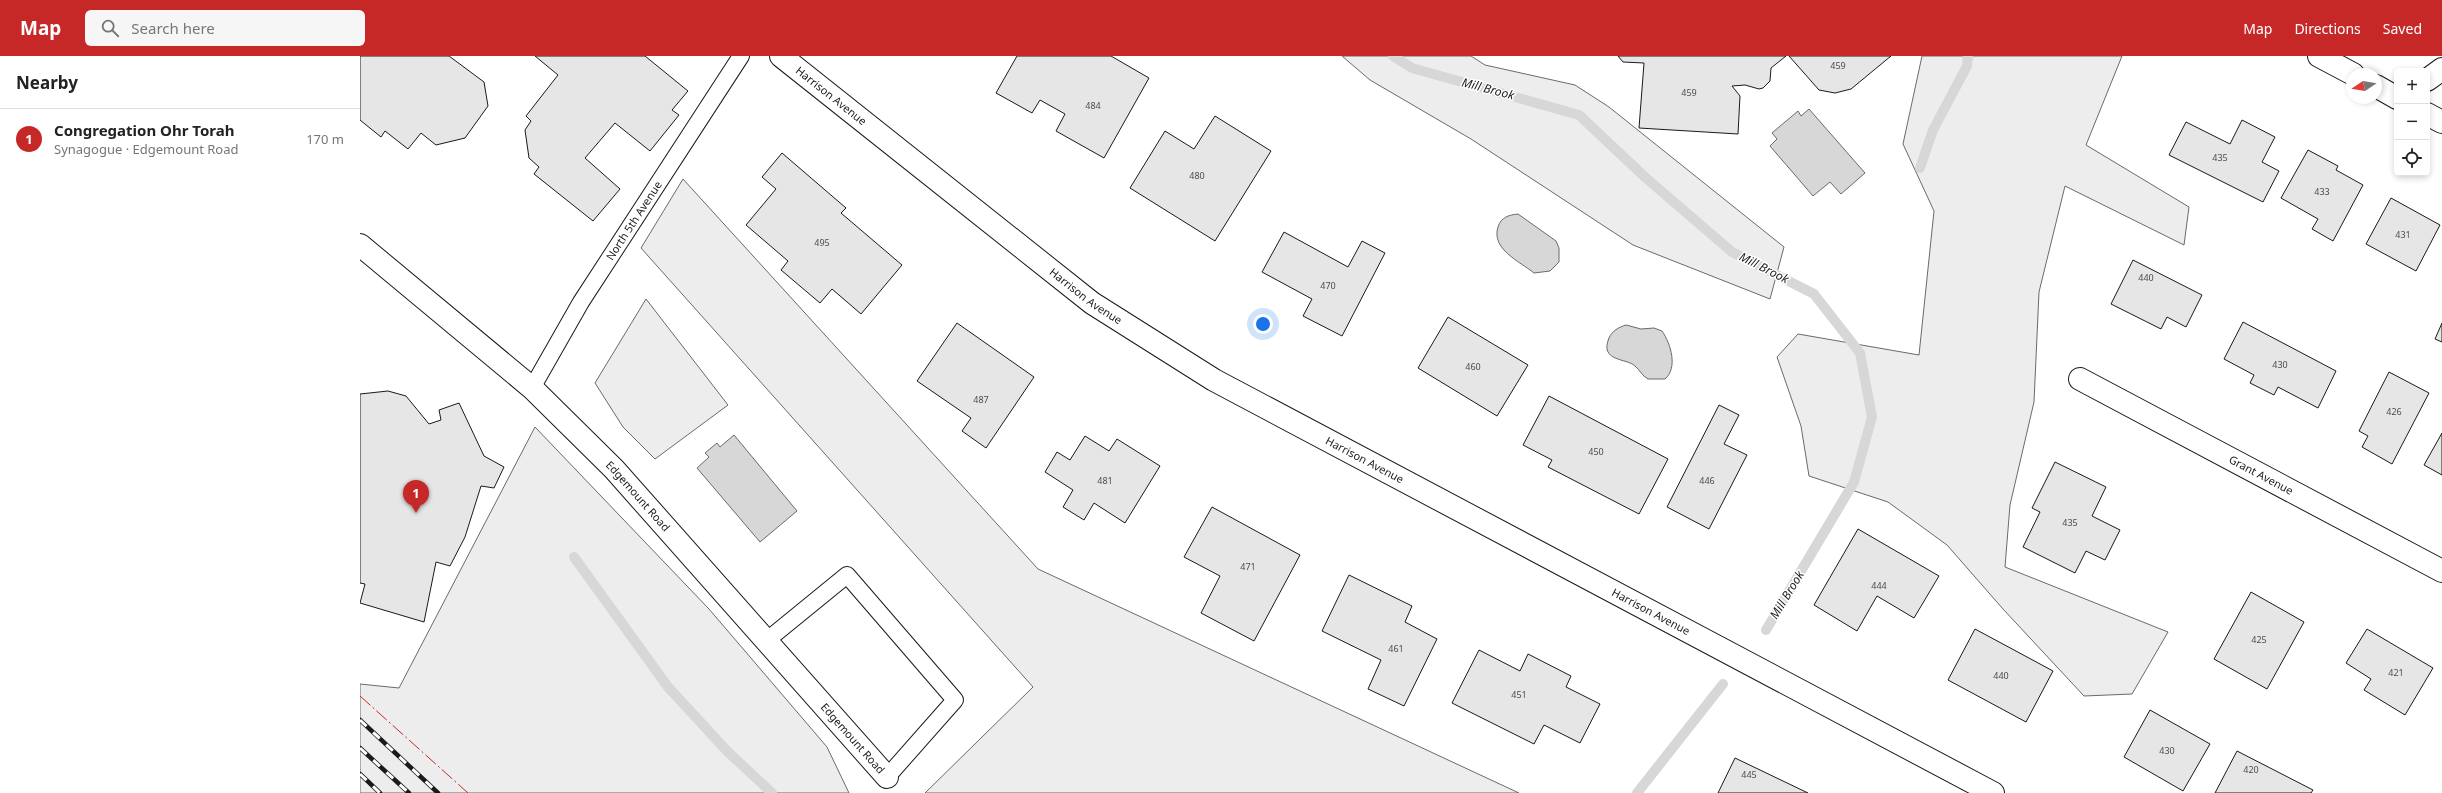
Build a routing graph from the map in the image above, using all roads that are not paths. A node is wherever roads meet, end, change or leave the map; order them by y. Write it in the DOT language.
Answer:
graph roads {
  1 [pos="741,56"];
  2 [pos="780,56"];
  3 [pos="2319,56"];
  4 [pos="2442,69"];
  5 [pos="2346,70"];
  6 [pos="2430,78"];
  7 [pos="2382,89"];
  8 [pos="2394,96"];
  9 [pos="2430,116"];
  10 [pos="2442,122"];
  11 [pos="360,245"];
  12 [pos="2080,379"];
  13 [pos="532,388"];
  14 [pos="2442,571"];
  15 [pos="766,641"];
  16 [pos="886,777"];
  17 [pos="1994,793"];
  1 -- 13 [label="lane, North 5th Avenue"];
  2 -- 17 [label="street, Harrison Avenue"];
  3 -- 5 [label="street"];
  4 -- 6 [label="street"];
  7 -- 8 [label="street"];
  9 -- 10 [label="street"];
  11 -- 13 [label="street, Edgemount Road"];
  12 -- 14 [label="street, Grant Avenue"];
  13 -- 15 [label="street, Edgemount Road"];
  15 -- 16 [label="street, Edgemount Road"];
  15 -- 16 [label="lane"];
}
